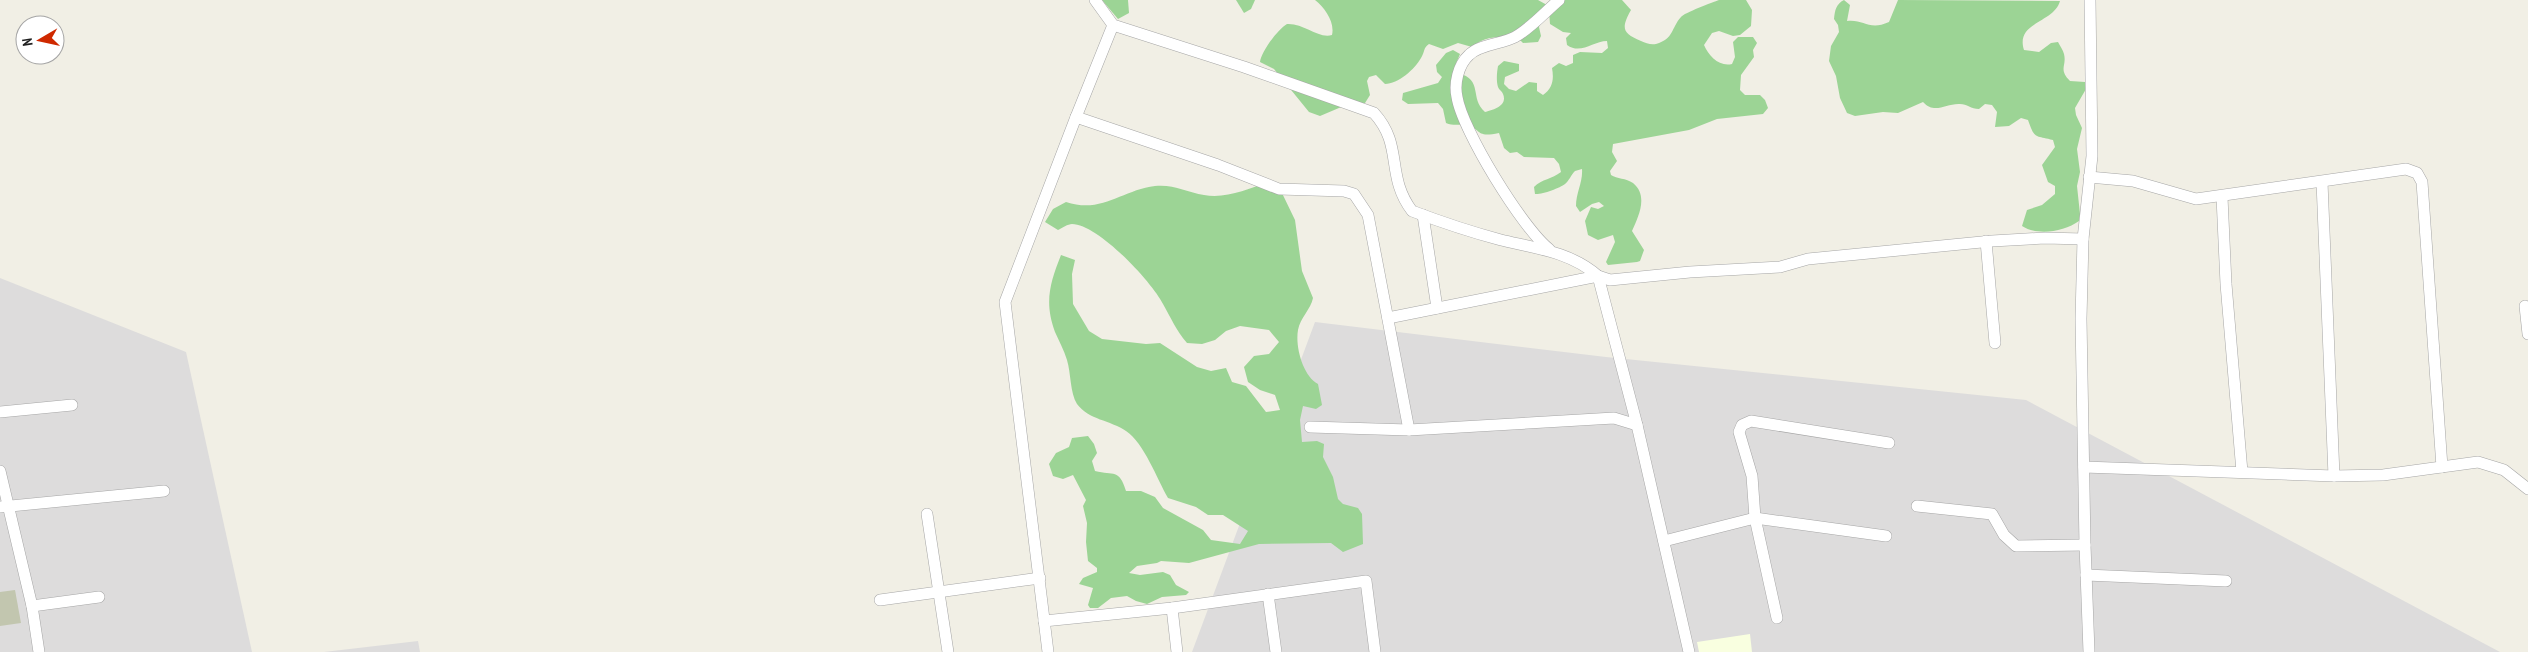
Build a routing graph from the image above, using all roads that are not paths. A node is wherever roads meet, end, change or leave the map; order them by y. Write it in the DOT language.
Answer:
graph roads {
  1 [pos="1095,0"];
  2 [pos="1559,0"];
  3 [pos="2090,0"];
  4 [pos="1113,25"];
  5 [pos="1076,117"];
  6 [pos="2089,177"];
  7 [pos="2322,182"];
  8 [pos="2222,197"];
  9 [pos="1423,215"];
  10 [pos="2083,239"];
  11 [pos="1986,241"];
  12 [pos="1553,251"];
  13 [pos="1598,276"];
  14 [pos="2525,306"];
  15 [pos="1437,308"];
  16 [pos="1388,318"];
  17 [pos="2528,334"];
  18 [pos="1995,343"];
  19 [pos="72,405"];
  20 [pos="0,412"];
  21 [pos="1637,425"];
  22 [pos="1310,427"];
  23 [pos="1409,430"];
  24 [pos="1889,443"];
  25 [pos="2084,467"];
  26 [pos="2442,467"];
  27 [pos="0,470"];
  28 [pos="2242,472"];
  29 [pos="2334,476"];
  30 [pos="2528,489"];
  31 [pos="164,491"];
  32 [pos="1917,506"];
  33 [pos="5,507"];
  34 [pos="927,514"];
  35 [pos="1755,518"];
  36 [pos="1886,536"];
  37 [pos="1664,541"];
  38 [pos="2085,545"];
  39 [pos="2086,575"];
  40 [pos="1040,578"];
  41 [pos="2226,581"];
  42 [pos="940,591"];
  43 [pos="1268,594"];
  44 [pos="99,597"];
  45 [pos="880,600"];
  46 [pos="32,606"];
  47 [pos="1172,608"];
  48 [pos="1777,618"];
  49 [pos="1044,620"];
  50 [pos="39,652"];
  51 [pos="948,652"];
  52 [pos="1048,652"];
  53 [pos="1177,652"];
  54 [pos="1276,652"];
  55 [pos="1375,652"];
  56 [pos="1689,652"];
  57 [pos="2090,652"];
  1 -- 4 [label="street"];
  2 -- 12 [label="street"];
  3 -- 6 [label="street"];
  4 -- 5 [label="street"];
  4 -- 9 [label="street"];
  5 -- 16 [label="street"];
  5 -- 40 [label="street"];
  6 -- 8 [label="street"];
  6 -- 10 [label="street"];
  7 -- 8 [label="street"];
  7 -- 26 [label="street"];
  7 -- 29 [label="street"];
  8 -- 28 [label="street"];
  9 -- 12 [label="street"];
  9 -- 15 [label="street"];
  10 -- 11 [label="street"];
  10 -- 25 [label="street"];
  11 -- 13 [label="street"];
  11 -- 18 [label="street"];
  12 -- 13 [label="street"];
  13 -- 15 [label="street"];
  13 -- 21 [label="street"];
  14 -- 17 [label="street"];
  15 -- 16 [label="street"];
  16 -- 23 [label="street"];
  19 -- 20 [label="street"];
  21 -- 23 [label="street"];
  21 -- 37 [label="street"];
  22 -- 23 [label="street"];
  24 -- 35 [label="street"];
  25 -- 28 [label="street"];
  25 -- 38 [label="street"];
  26 -- 29 [label="street"];
  26 -- 30 [label="street"];
  27 -- 33 [label="street"];
  28 -- 29 [label="street"];
  31 -- 33 [label="street"];
  32 -- 38 [label="street"];
  33 -- 46 [label="street"];
  34 -- 42 [label="street"];
  35 -- 36 [label="street"];
  35 -- 37 [label="street"];
  35 -- 48 [label="street"];
  37 -- 56 [label="street"];
  38 -- 39 [label="street"];
  39 -- 41 [label="street"];
  39 -- 57 [label="street"];
  40 -- 42 [label="street"];
  40 -- 49 [label="street"];
  42 -- 45 [label="street"];
  42 -- 51 [label="street"];
  43 -- 47 [label="street"];
  43 -- 54 [label="street"];
  43 -- 55 [label="street"];
  44 -- 46 [label="street"];
  46 -- 50 [label="street"];
  47 -- 49 [label="street"];
  47 -- 53 [label="street"];
  49 -- 52 [label="street"];
}
